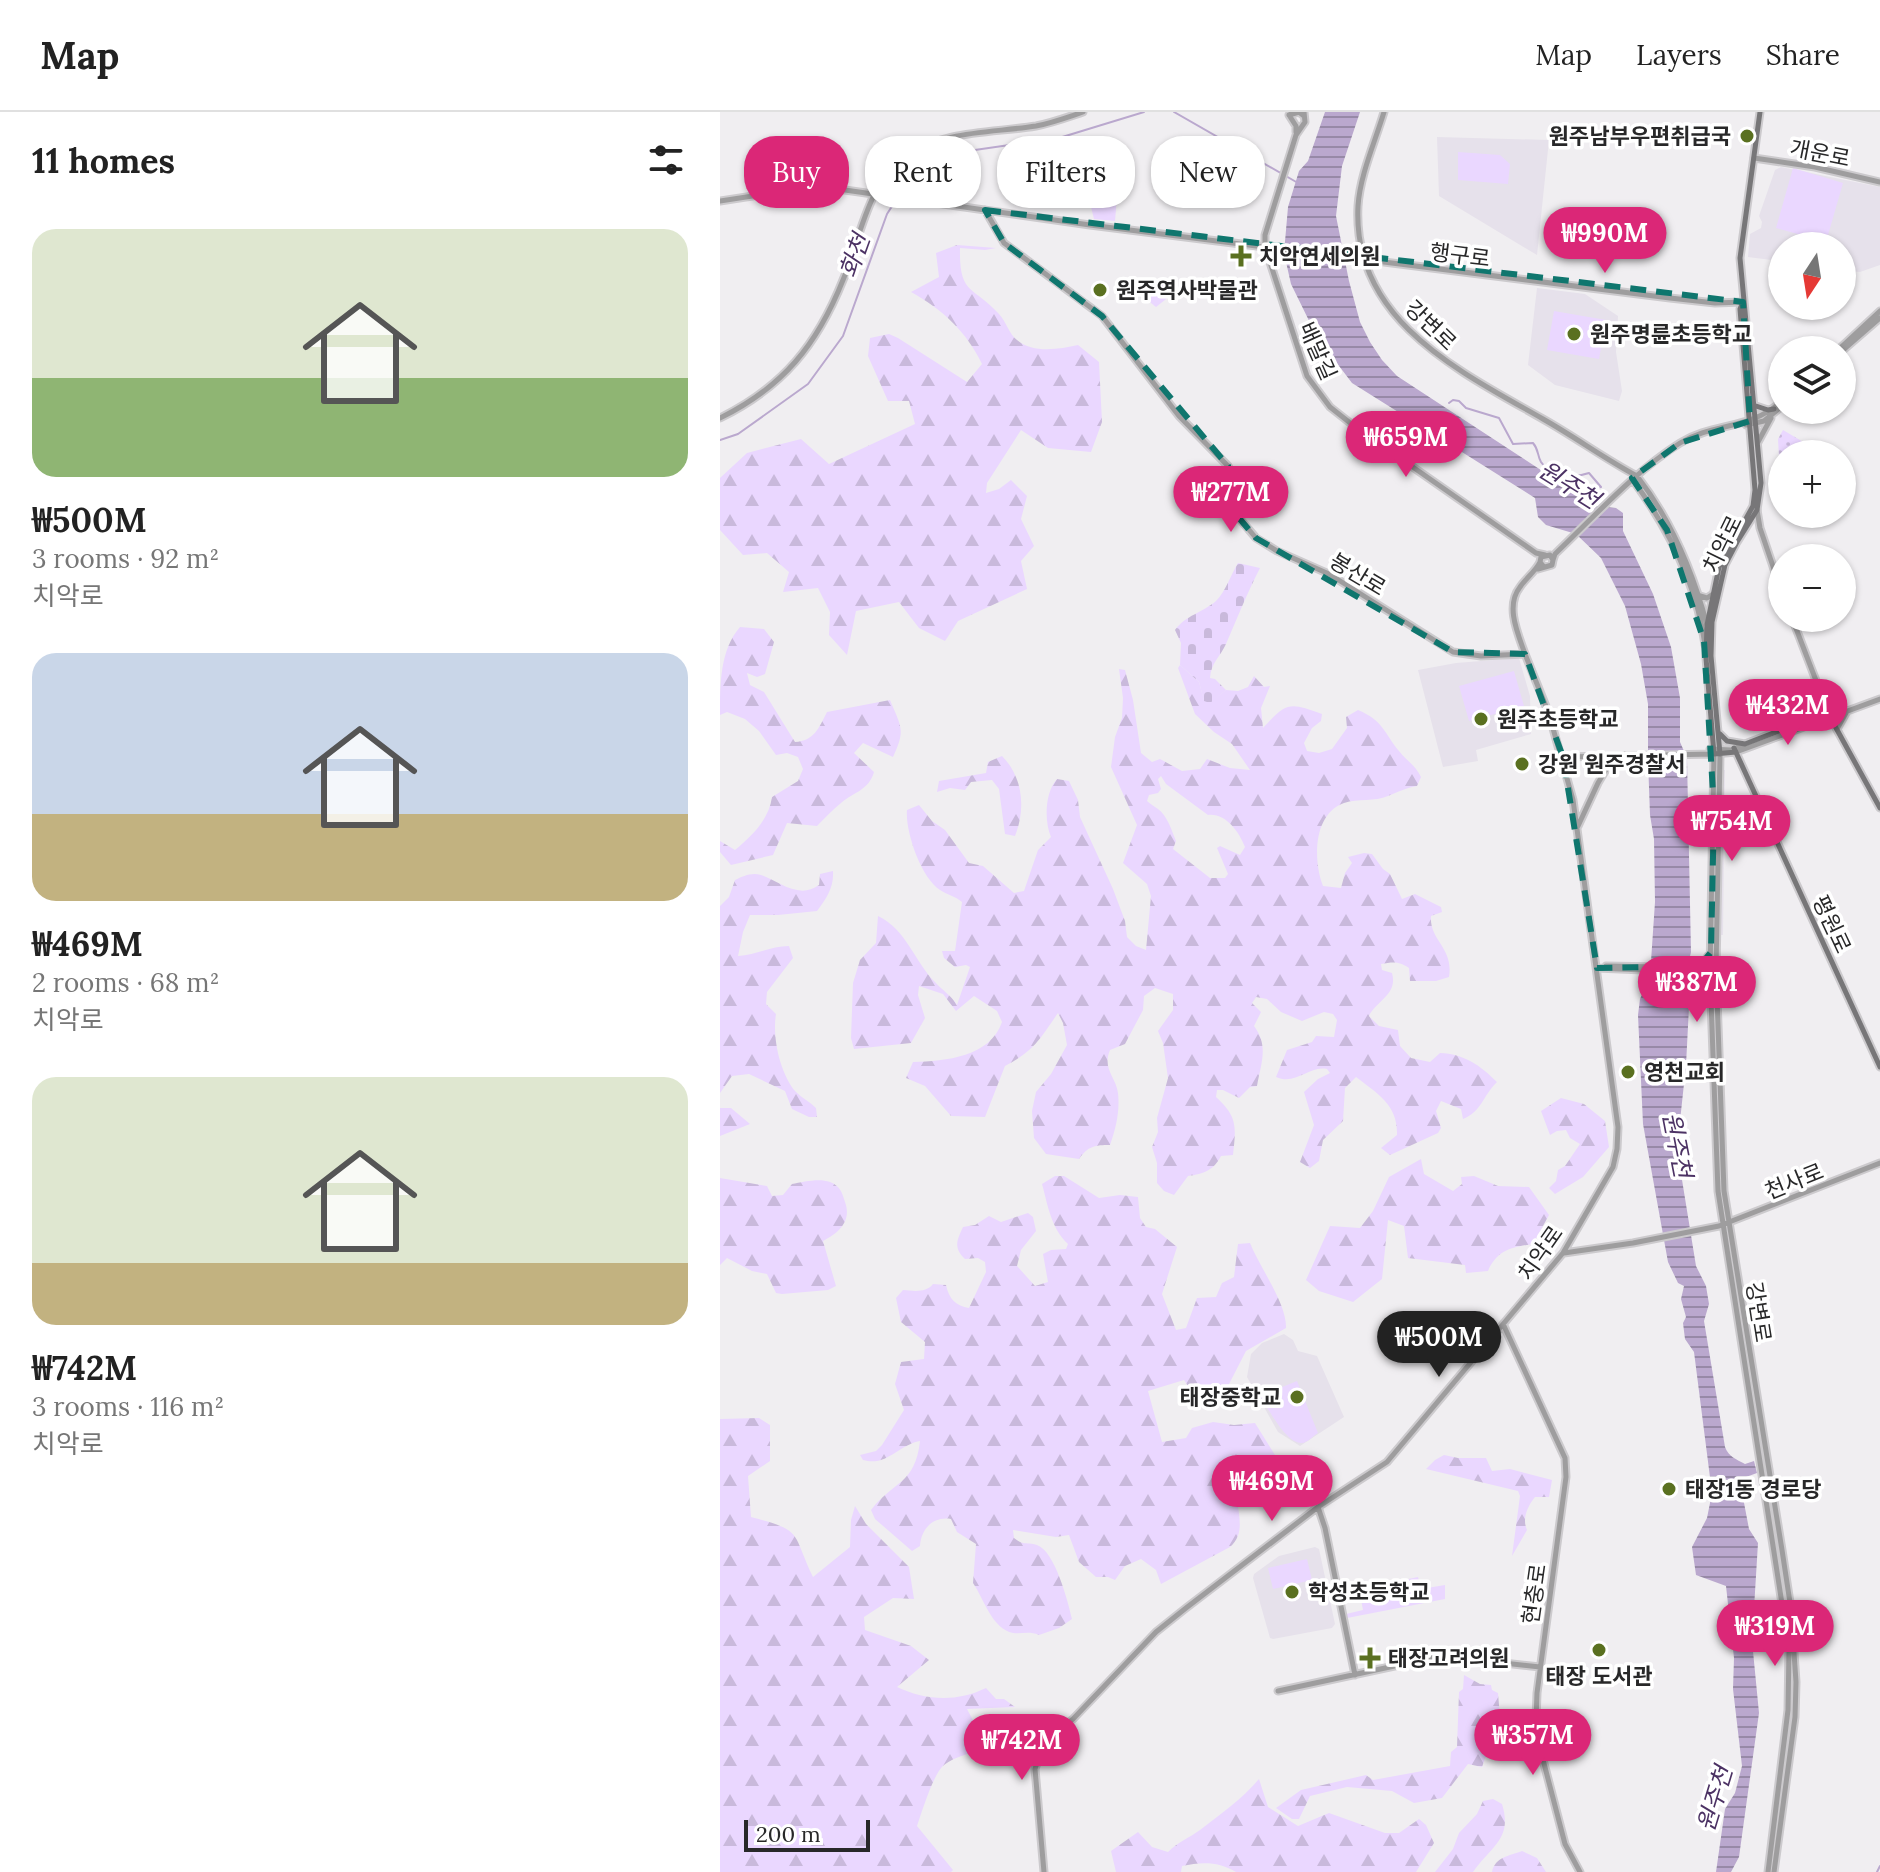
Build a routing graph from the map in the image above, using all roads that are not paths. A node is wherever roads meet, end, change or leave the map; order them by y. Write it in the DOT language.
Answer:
graph roads {
  1 [pos="1083,112"];
  2 [pos="1279,112"];
  3 [pos="1384,112"];
  4 [pos="1760,112"];
  5 [pos="1298,117"];
  6 [pos="963,136"];
  7 [pos="1754,158"];
  8 [pos="1880,182"];
  9 [pos="865,194"];
  10 [pos="720,201"];
  11 [pos="869,208"];
  12 [pos="972,208"];
  13 [pos="985,210"];
  14 [pos="1265,247"];
  15 [pos="1360,259"];
  16 [pos="1743,302"];
  17 [pos="1880,311"];
  18 [pos="1880,318"];
  19 [pos="1854,336"];
  20 [pos="1856,337"];
  21 [pos="1755,405"];
  22 [pos="1768,410"];
  23 [pos="1768,414"];
  24 [pos="720,418"];
  25 [pos="1753,423"];
  26 [pos="1768,423"];
  27 [pos="1758,442"];
  28 [pos="1633,480"];
  29 [pos="1757,510"];
  30 [pos="1768,552"];
  31 [pos="1546,560"];
  32 [pos="1713,594"];
  33 [pos="1697,595"];
  34 [pos="1707,625"];
  35 [pos="1797,632"];
  36 [pos="1525,654"];
  37 [pos="1709,657"];
  38 [pos="1823,699"];
  39 [pos="1880,699"];
  40 [pos="1850,710"];
  41 [pos="1830,717"];
  42 [pos="1792,728"];
  43 [pos="1837,729"];
  44 [pos="1720,734"];
  45 [pos="1745,744"];
  46 [pos="1735,750"];
  47 [pos="1717,751"];
  48 [pos="1614,756"];
  49 [pos="1563,757"];
  50 [pos="1880,808"];
  51 [pos="1578,827"];
  52 [pos="1711,952"];
  53 [pos="1597,968"];
  54 [pos="1698,970"];
  55 [pos="1713,971"];
  56 [pos="1711,991"];
  57 [pos="1880,1067"];
  58 [pos="1880,1163"];
  59 [pos="1724,1225"];
  60 [pos="1563,1253"];
  61 [pos="1504,1326"];
  62 [pos="1765,1464"];
  63 [pos="1318,1507"];
  64 [pos="1540,1667"];
  65 [pos="1355,1675"];
  66 [pos="1278,1691"];
  67 [pos="1044,1872"];
  68 [pos="1580,1872"];
  69 [pos="1768,1872"];
  70 [pos="1774,1872"];
  1 -- 6 [label="street"];
  2 -- 5 [label="street"];
  3 -- 15 [label="street, 강변로"];
  4 -- 7 [label="main road, 치악로"];
  5 -- 14 [label="street, 배말길"];
  7 -- 8 [label="street, 개운로"];
  7 -- 16 [label="main road, 치악로"];
  9 -- 10 [label="street"];
  11 -- 24 [label="street"];
  12 -- 13 [label="street"];
  13 -- 14 [label="street"];
  13 -- 36 [label="street, 봉산로"];
  14 -- 15 [label="street, 행구로"];
  14 -- 31 [label="street, 배말길"];
  15 -- 16 [label="street, 행구로"];
  15 -- 28 [label="street, 강변로"];
  16 -- 21 [label="main road, 치악로"];
  16 -- 25 [label="main road, 치악로"];
  17 -- 19 [label="street"];
  18 -- 20 [label="street"];
  21 -- 22 [label="main road"];
  21 -- 25 [label="main road, 치악로"];
  23 -- 25 [label="street"];
  25 -- 27 [label="main road, 치악로"];
  25 -- 28 [label="street"];
  25 -- 32 [label="main road, 치악로"];
  26 -- 27 [label="street"];
  27 -- 29 [label="main road, 치악로"];
  28 -- 31 [label="street"];
  28 -- 33 [label="street, 강변로"];
  28 -- 37 [label="street, 강변로"];
  29 -- 30 [label="street"];
  29 -- 37 [label="main road, 치악로"];
  31 -- 36 [label="street"];
  32 -- 33 [label="street"];
  32 -- 34 [label="main road, 치악로"];
  33 -- 34 [label="street, 강변로"];
  34 -- 37 [label="main road, 강변로"];
  35 -- 38 [label="street"];
  36 -- 49 [label="street"];
  37 -- 44 [label="main road, 치악로"];
  37 -- 47 [label="main road, 치악로"];
  38 -- 40 [label="street"];
  38 -- 41 [label="street"];
  39 -- 40 [label="street"];
  40 -- 41 [label="street"];
  40 -- 43 [label="street"];
  41 -- 42 [label="main road"];
  41 -- 43 [label="main road"];
  42 -- 45 [label="main road"];
  42 -- 46 [label="street"];
  43 -- 50 [label="main road"];
  44 -- 45 [label="main road"];
  44 -- 47 [label="main road, 치악로"];
  45 -- 46 [label="street"];
  46 -- 47 [label="main road"];
  46 -- 57 [label="main road, 평원로"];
  47 -- 48 [label="street"];
  47 -- 52 [label="street, 강변로"];
  47 -- 55 [label="street, 강변로"];
  48 -- 49 [label="street"];
  48 -- 51 [label="street"];
  49 -- 51 [label="street, 치악로"];
  51 -- 53 [label="street, 치악로"];
  52 -- 54 [label="street"];
  52 -- 55 [label="street, 강변로"];
  53 -- 54 [label="street"];
  53 -- 60 [label="street, 치악로"];
  54 -- 55 [label="street"];
  54 -- 56 [label="street"];
  55 -- 56 [label="street, 강변로"];
  55 -- 59 [label="street, 강변로"];
  56 -- 59 [label="street, 강변로"];
  58 -- 59 [label="street, 천사로"];
  59 -- 60 [label="street, 천사로"];
  59 -- 62 [label="street, 강변로"];
  60 -- 61 [label="street, 치악로"];
  61 -- 63 [label="street, 치악로"];
  61 -- 64 [label="street, 현충로"];
  62 -- 69 [label="street, 강변로"];
  62 -- 70 [label="street, 강변로"];
  63 -- 65 [label="street"];
  63 -- 67 [label="street, 치악로"];
  64 -- 65 [label="street"];
  64 -- 68 [label="street, 현충로"];
  65 -- 66 [label="street"];
}
